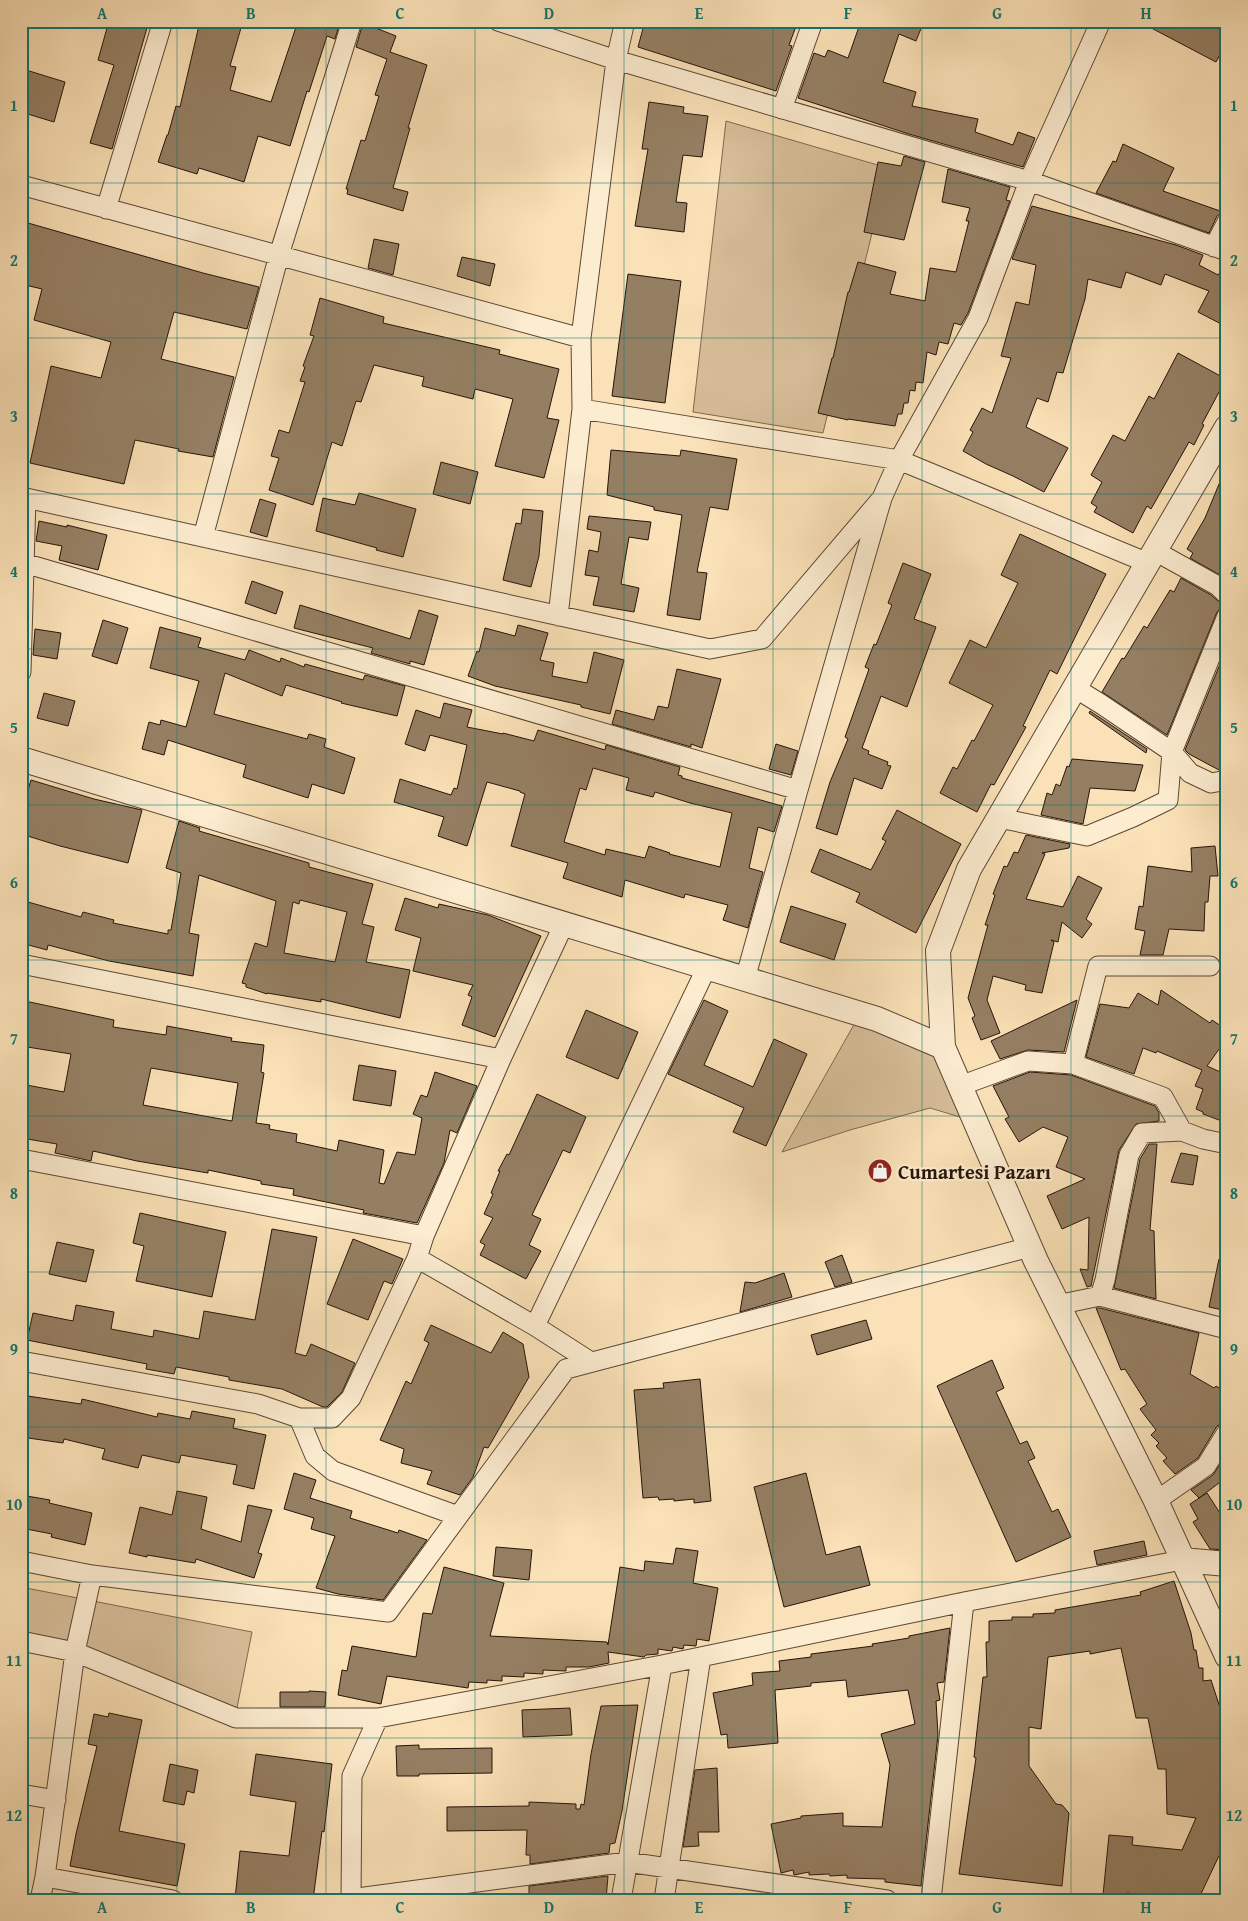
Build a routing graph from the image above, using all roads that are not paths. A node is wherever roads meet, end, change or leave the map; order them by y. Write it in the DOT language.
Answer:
graph roads {
  1 [pos="163,21"];
  2 [pos="352,21"];
  3 [pos="498,21"];
  4 [pos="625,21"];
  5 [pos="813,21"];
  6 [pos="1101,21"];
  7 [pos="616,60"];
  8 [pos="782,109"];
  9 [pos="1029,181"];
  10 [pos="21,185"];
  11 [pos="106,208"];
  12 [pos="1227,222"];
  13 [pos="1220,249"];
  14 [pos="279,256"];
  15 [pos="581,338"];
  16 [pos="582,409"];
  17 [pos="1227,427"];
  18 [pos="899,460"];
  19 [pos="882,498"];
  20 [pos="203,537"];
  21 [pos="1151,557"];
  22 [pos="24,563"];
  23 [pos="1227,595"];
  24 [pos="558,616"];
  25 [pos="1227,616"];
  26 [pos="21,672"];
  27 [pos="1075,688"];
  28 [pos="1172,752"];
  29 [pos="21,759"];
  30 [pos="1227,780"];
  31 [pos="798,790"];
  32 [pos="999,818"];
  33 [pos="564,924"];
  34 [pos="21,964"];
  35 [pos="1210,966"];
  36 [pos="707,967"];
  37 [pos="746,979"];
  38 [pos="943,1047"];
  39 [pos="501,1059"];
  40 [pos="1073,1064"];
  41 [pos="960,1086"];
  42 [pos="1182,1131"];
  43 [pos="1227,1144"];
  44 [pos="21,1159"];
  45 [pos="424,1236"];
  46 [pos="1030,1247"];
  47 [pos="417,1258"];
  48 [pos="1100,1296"];
  49 [pos="1058,1305"];
  50 [pos="535,1326"];
  51 [pos="1227,1328"];
  52 [pos="21,1361"];
  53 [pos="591,1362"];
  54 [pos="299,1418"];
  55 [pos="1227,1432"];
  56 [pos="1156,1501"];
  57 [pos="458,1516"];
  58 [pos="1182,1560"];
  59 [pos="21,1561"];
  60 [pos="1227,1564"];
  61 [pos="92,1576"];
  62 [pos="964,1602"];
  63 [pos="21,1641"];
  64 [pos="75,1652"];
  65 [pos="1227,1656"];
  66 [pos="700,1657"];
  67 [pos="662,1665"];
  68 [pos="378,1718"];
  69 [pos="21,1794"];
  70 [pos="56,1800"];
  71 [pos="627,1862"];
  72 [pos="669,1868"];
  73 [pos="45,1877"];
  74 [pos="350,1899"];
  75 [pos="40,1900"];
  76 [pos="173,1900"];
  77 [pos="621,1900"];
  78 [pos="664,1900"];
  79 [pos="887,1900"];
  80 [pos="931,1900"];
  1 -- 11 [label="street"];
  2 -- 14 [label="street"];
  3 -- 7 [label="street"];
  4 -- 7 [label="street"];
  5 -- 8 [label="street"];
  6 -- 9 [label="street"];
  7 -- 8 [label="street"];
  7 -- 15 [label="street"];
  8 -- 9 [label="street"];
  9 -- 13 [label="street"];
  9 -- 18 [label="street"];
  10 -- 11 [label="street"];
  11 -- 14 [label="street"];
  12 -- 13 [label="street"];
  14 -- 15 [label="street"];
  14 -- 20 [label="street"];
  15 -- 16 [label="street"];
  16 -- 18 [label="street"];
  16 -- 24 [label="street"];
  17 -- 21 [label="street"];
  18 -- 19 [label="street"];
  18 -- 21 [label="street"];
  19 -- 24 [label="street"];
  19 -- 31 [label="street"];
  20 -- 22 [label="street"];
  20 -- 24 [label="street"];
  21 -- 23 [label="street"];
  21 -- 27 [label="street"];
  22 -- 26 [label="street"];
  22 -- 31 [label="street"];
  25 -- 28 [label="street"];
  27 -- 28 [label="street"];
  27 -- 32 [label="street"];
  28 -- 30 [label="street"];
  28 -- 32 [label="street"];
  29 -- 33 [label="street"];
  31 -- 37 [label="street"];
  32 -- 38 [label="street"];
  33 -- 36 [label="street"];
  33 -- 39 [label="street"];
  34 -- 39 [label="street"];
  35 -- 40 [label="street"];
  36 -- 37 [label="street"];
  36 -- 50 [label="street"];
  37 -- 38 [label="street"];
  38 -- 41 [label="street"];
  39 -- 45 [label="street"];
  40 -- 41 [label="street"];
  40 -- 42 [label="street"];
  41 -- 46 [label="street"];
  42 -- 43 [label="street"];
  42 -- 48 [label="street"];
  44 -- 45 [label="street"];
  45 -- 47 [label="street"];
  46 -- 49 [label="street"];
  46 -- 53 [label="street"];
  47 -- 50 [label="street"];
  47 -- 54 [label="street"];
  48 -- 49 [label="street"];
  48 -- 51 [label="street"];
  49 -- 56 [label="street"];
  50 -- 53 [label="street"];
  52 -- 54 [label="street"];
  53 -- 57 [label="street"];
  54 -- 57 [label="street"];
  55 -- 56 [label="street"];
  56 -- 58 [label="street"];
  57 -- 61 [label="street"];
  58 -- 60 [label="street"];
  58 -- 62 [label="street"];
  58 -- 65 [label="street"];
  59 -- 61 [label="street"];
  61 -- 64 [label="street"];
  62 -- 66 [label="street"];
  62 -- 80 [label="street"];
  63 -- 64 [label="street"];
  64 -- 68 [label="street"];
  64 -- 70 [label="street"];
  66 -- 67 [label="street"];
  66 -- 72 [label="street"];
  67 -- 68 [label="street"];
  67 -- 71 [label="street"];
  68 -- 74 [label="street"];
  69 -- 70 [label="street"];
  70 -- 73 [label="street"];
  71 -- 72 [label="street"];
  71 -- 74 [label="street"];
  71 -- 77 [label="street"];
  72 -- 78 [label="street"];
  72 -- 79 [label="street"];
  73 -- 75 [label="street"];
  73 -- 76 [label="street"];
}
